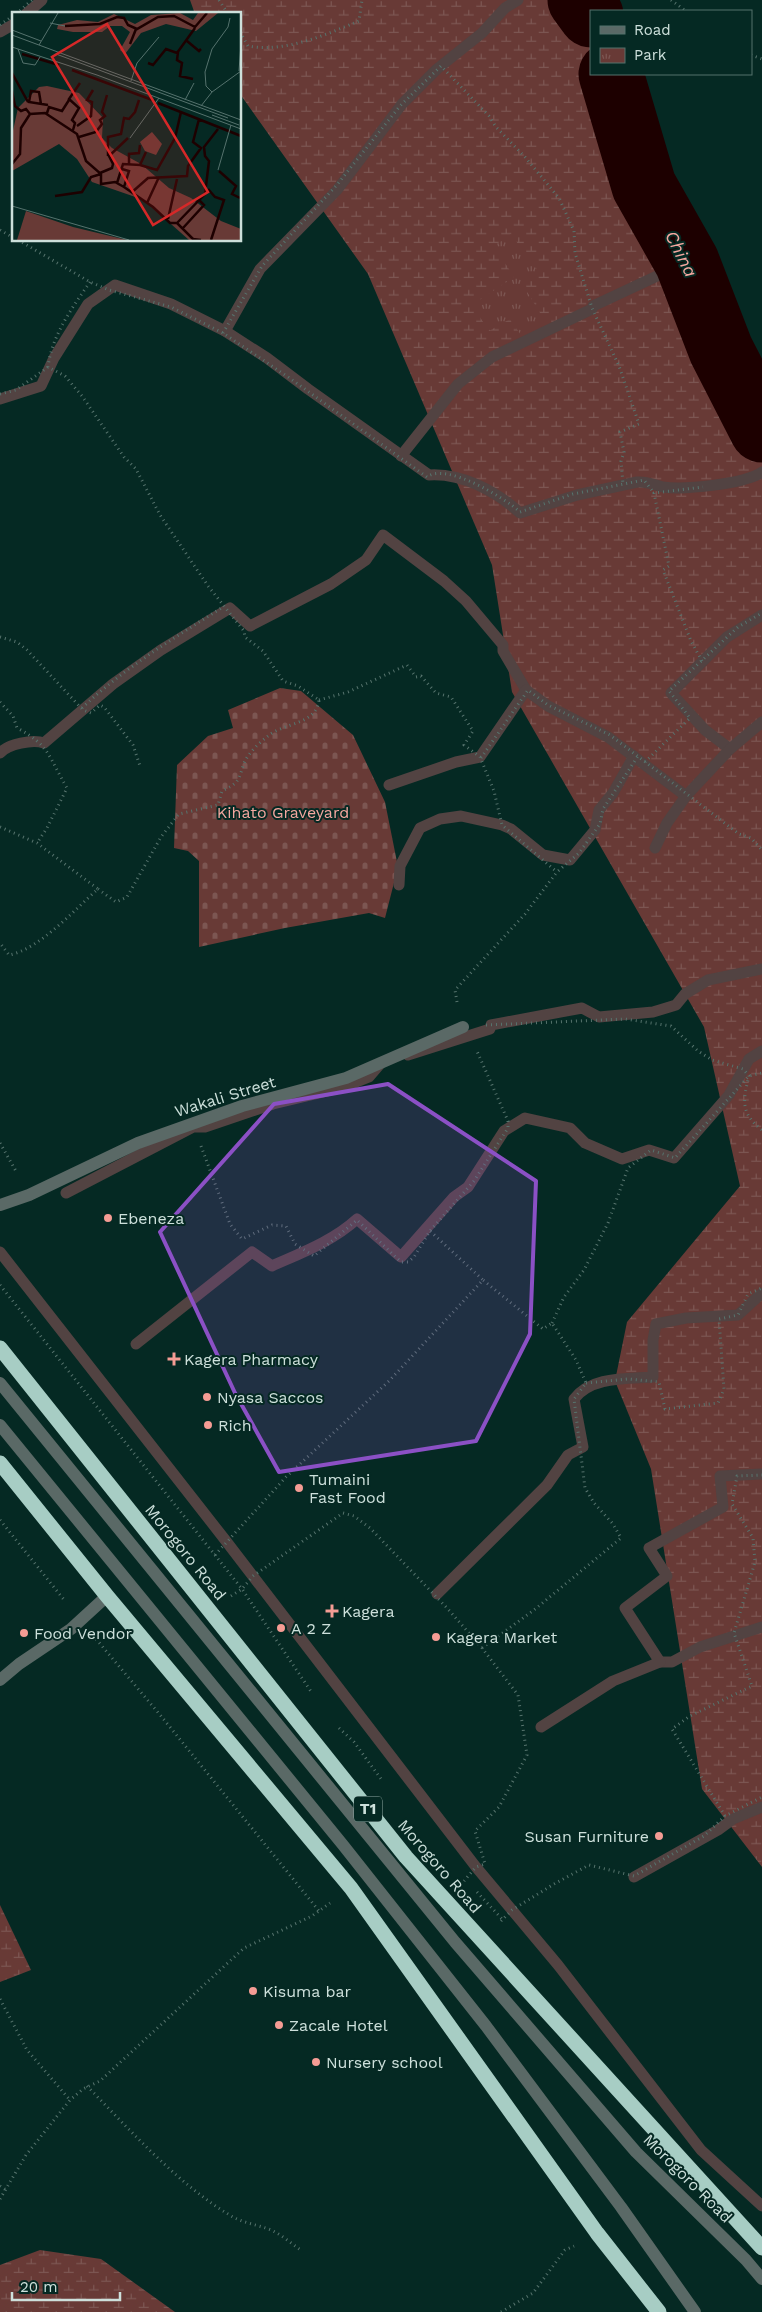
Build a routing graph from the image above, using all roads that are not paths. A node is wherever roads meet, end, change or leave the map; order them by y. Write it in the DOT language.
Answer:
graph roads {
  1 [pos="463,1027"];
  2 [pos="0,1205"];
  3 [pos="0,1348"];
  4 [pos="0,1383"];
  5 [pos="0,1425"];
  6 [pos="0,1463"];
  7 [pos="108,1596"];
  8 [pos="0,1680"];
  9 [pos="762,2248"];
  10 [pos="762,2279"];
  11 [pos="659,2312"];
  12 [pos="695,2312"];
  1 -- 2 [label="street, Wakali Street"];
  3 -- 9 [label="highway, Morogoro Road / T1"];
  4 -- 10 [label="street, Morogoro Road"];
  5 -- 12 [label="street"];
  6 -- 7 [label="highway"];
  7 -- 8 [label="street"];
  7 -- 11 [label="highway"];
}
